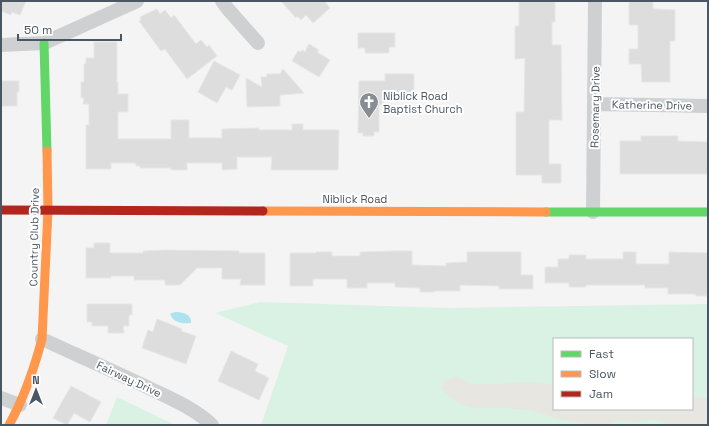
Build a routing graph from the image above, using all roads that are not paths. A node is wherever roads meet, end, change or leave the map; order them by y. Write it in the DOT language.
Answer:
graph roads {
  1 [pos="137,1"];
  2 [pos="222,1"];
  3 [pos="596,1"];
  4 [pos="44,43"];
  5 [pos="258,43"];
  6 [pos="1,45"];
  7 [pos="595,104"];
  8 [pos="708,106"];
  9 [pos="1,210"];
  10 [pos="48,210"];
  11 [pos="593,212"];
  12 [pos="708,212"];
  13 [pos="42,339"];
  14 [pos="1,398"];
  15 [pos="20,405"];
  16 [pos="9,425"];
  17 [pos="212,425"];
  1 -- 4 [label="street"];
  2 -- 5 [label="street"];
  3 -- 7 [label="street, Rosemary Drive"];
  4 -- 6 [label="street"];
  4 -- 10 [label="main road, Country Club Drive"];
  7 -- 8 [label="street, Katherine Drive"];
  7 -- 11 [label="street, Rosemary Drive"];
  9 -- 10 [label="main road, Niblick Road"];
  10 -- 11 [label="main road, Niblick Road"];
  10 -- 13 [label="main road, Country Club Drive"];
  11 -- 12 [label="main road, Niblick Road"];
  13 -- 15 [label="main road, Country Club Drive"];
  13 -- 17 [label="street, Fairway Drive"];
  14 -- 15 [label="street"];
  15 -- 16 [label="main road, Country Club Drive"];
}
